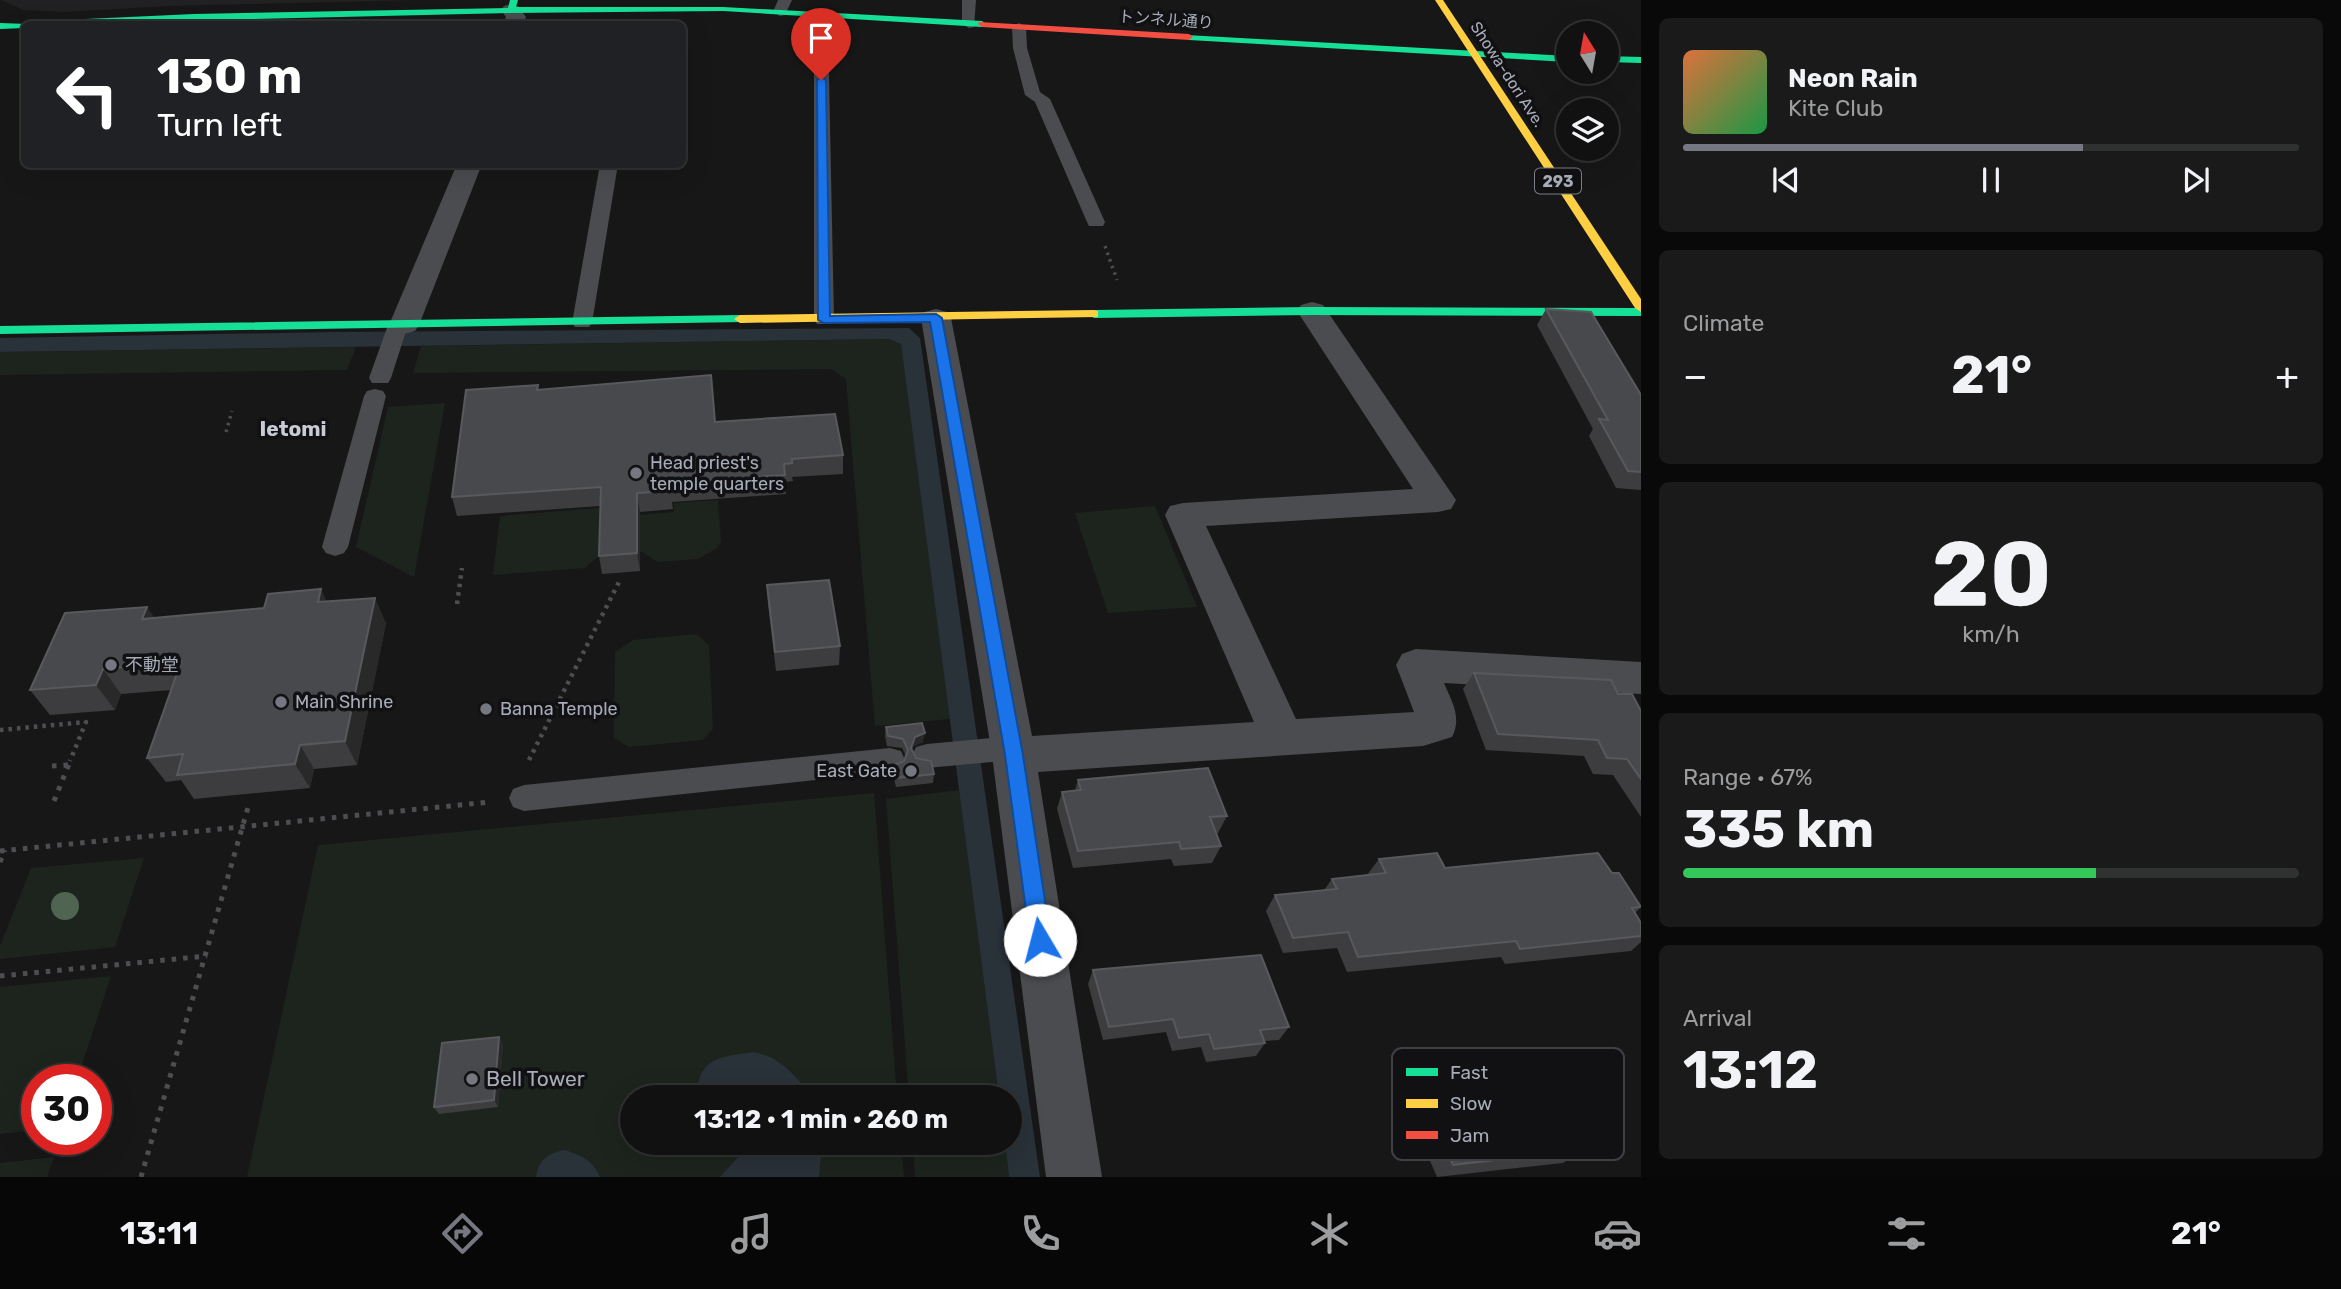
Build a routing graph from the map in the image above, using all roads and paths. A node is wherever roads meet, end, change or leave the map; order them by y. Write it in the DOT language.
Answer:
graph roads {
  1 [pos="969,0"];
  2 [pos="1439,0"];
  3 [pos="783,6"];
  4 [pos="513,12"];
  5 [pos="825,15"];
  6 [pos="107,21"];
  7 [pos="968,24"];
  8 [pos="21,25"];
  9 [pos="0,26"];
  10 [pos="1019,27"];
  11 [pos="1475,55"];
  12 [pos="1556,58"];
  13 [pos="1619,59"];
  14 [pos="1641,60"];
  15 [pos="468,168"];
  16 [pos="608,168"];
  17 [pos="1096,222"];
  18 [pos="1641,310"];
  19 [pos="1312,311"];
  20 [pos="1129,313"];
  21 [pos="936,318"];
  22 [pos="824,320"];
  23 [pos="582,323"];
  24 [pos="0,330"];
  25 [pos="397,333"];
  26 [pos="232,411"];
  27 [pos="226,432"];
  28 [pos="335,547"];
  29 [pos="462,568"];
  30 [pos="620,580"];
  31 [pos="457,604"];
  32 [pos="1641,678"];
  33 [pos="0,730"];
  34 [pos="1283,738"];
  35 [pos="1004,751"];
  36 [pos="933,756"];
  37 [pos="890,760"];
  38 [pos="528,762"];
  39 [pos="68,765"];
  40 [pos="52,766"];
  41 [pos="524,798"];
  42 [pos="54,801"];
  43 [pos="249,804"];
  44 [pos="242,828"];
  45 [pos="2,850"];
  46 [pos="0,862"];
  47 [pos="207,956"];
  48 [pos="0,976"];
  49 [pos="141,1177"];
  50 [pos="1074,1177"];
  1 -- 7 [label="lane"];
  2 -- 11 [label="main road, Showa-dori Ave. / 293"];
  3 -- 4 [label="main road, トンネル通り"];
  3 -- 5 [label="main road, トンネル通り"];
  4 -- 6 [label="main road, トンネル通り"];
  5 -- 7 [label="main road, トンネル通り"];
  5 -- 22 [label="lane"];
  7 -- 10 [label="main road, トンネル通り"];
  8 -- 9 [label="main road"];
  10 -- 11 [label="main road, トンネル通り"];
  10 -- 17 [label="lane"];
  11 -- 12 [label="main road, トンネル通り"];
  11 -- 18 [label="main road, Showa-dori Ave. / 293"];
  13 -- 14 [label="main road"];
  15 -- 25 [label="street"];
  16 -- 23 [label="lane"];
  17 -- 20 [label="path"];
  18 -- 19 [label="main road"];
  19 -- 20 [label="main road"];
  19 -- 34 [label="street"];
  20 -- 21 [label="main road"];
  21 -- 22 [label="main road"];
  21 -- 35 [label="street"];
  22 -- 23 [label="main road"];
  23 -- 25 [label="main road"];
  24 -- 25 [label="main road"];
  25 -- 28 [label="lane"];
  26 -- 27 [label="path"];
  29 -- 31 [label="path"];
  30 -- 38 [label="path"];
  32 -- 34 [label="street"];
  33 -- 39 [label="path"];
  34 -- 35 [label="street"];
  35 -- 36 [label="lane"];
  35 -- 50 [label="street"];
  37 -- 41 [label="lane"];
  39 -- 40 [label="path"];
  39 -- 42 [label="path"];
  41 -- 44 [label="path"];
  43 -- 44 [label="path"];
  44 -- 45 [label="path"];
  44 -- 47 [label="path"];
  45 -- 46 [label="path"];
  47 -- 48 [label="path"];
  47 -- 49 [label="path"];
}
